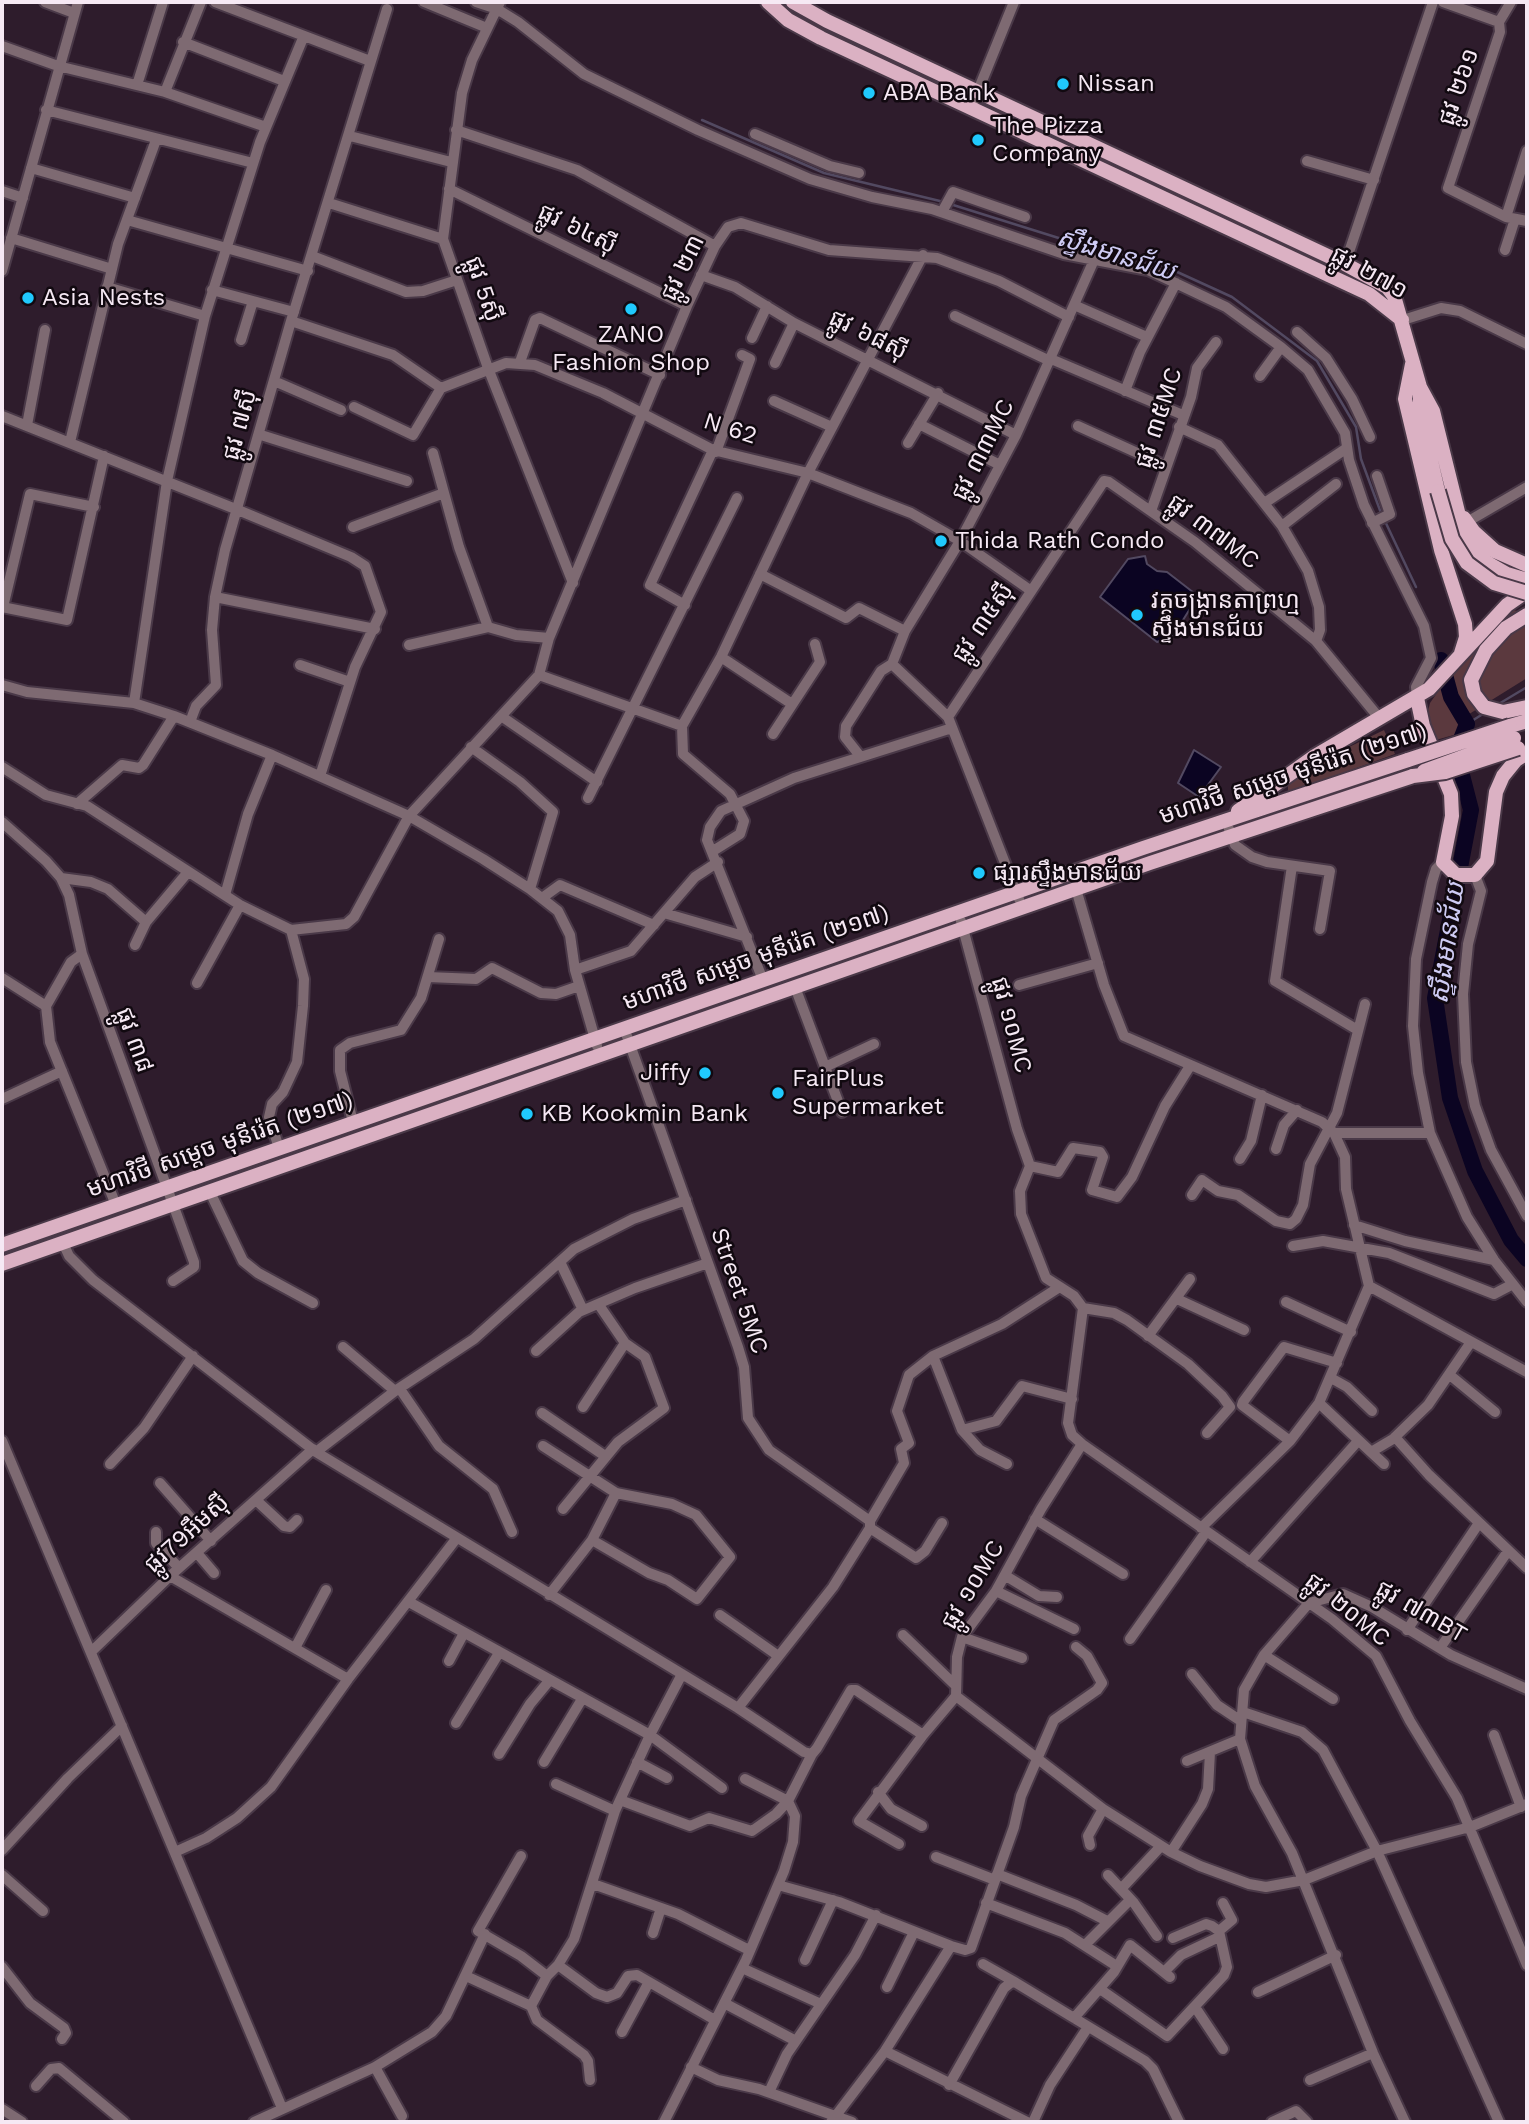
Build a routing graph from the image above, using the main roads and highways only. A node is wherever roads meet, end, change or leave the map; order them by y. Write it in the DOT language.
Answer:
graph roads {
  1 [pos="768,2"];
  2 [pos="793,2"];
  3 [pos="1403,320"];
  4 [pos="1413,359"];
  5 [pos="1420,387"];
  6 [pos="1453,498"];
  7 [pos="1527,565"];
  8 [pos="1527,580"];
  9 [pos="1527,592"];
  10 [pos="1527,615"];
  11 [pos="1456,661"];
  12 [pos="1423,694"];
  13 [pos="1520,709"];
  14 [pos="1527,721"];
  15 [pos="1520,741"];
  16 [pos="1226,820"];
  17 [pos="2,1245"];
  18 [pos="2,1264"];
  1 -- 3 [label="main road, ផ្លូវ ២៧១"];
  2 -- 3 [label="main road, ផ្លូវ ២៧១"];
  3 -- 4 [label="main road"];
  4 -- 5 [label="main road"];
  4 -- 11 [label="main road"];
  5 -- 6 [label="main road"];
  5 -- 9 [label="main road, bridge"];
  6 -- 7 [label="main road"];
  6 -- 8 [label="main road"];
  9 -- 11 [label="main road"];
  10 -- 13 [label="main road"];
  11 -- 12 [label="main road"];
  12 -- 15 [label="main road"];
  12 -- 16 [label="main road"];
  14 -- 15 [label="main road, មហាវិថី សម្តេច មុនីរ៉េត (២១៧)"];
  15 -- 16 [label="main road, មហាវិថី សម្តេច មុនីរ៉េត (២១៧), bridge"];
  15 -- 18 [label="main road, មហាវិថី សម្តេច មុនីរ៉េត (២១៧), bridge"];
  16 -- 17 [label="main road, មហាវិថី សម្តេច មុនីរ៉េត (២១៧)"];
}
